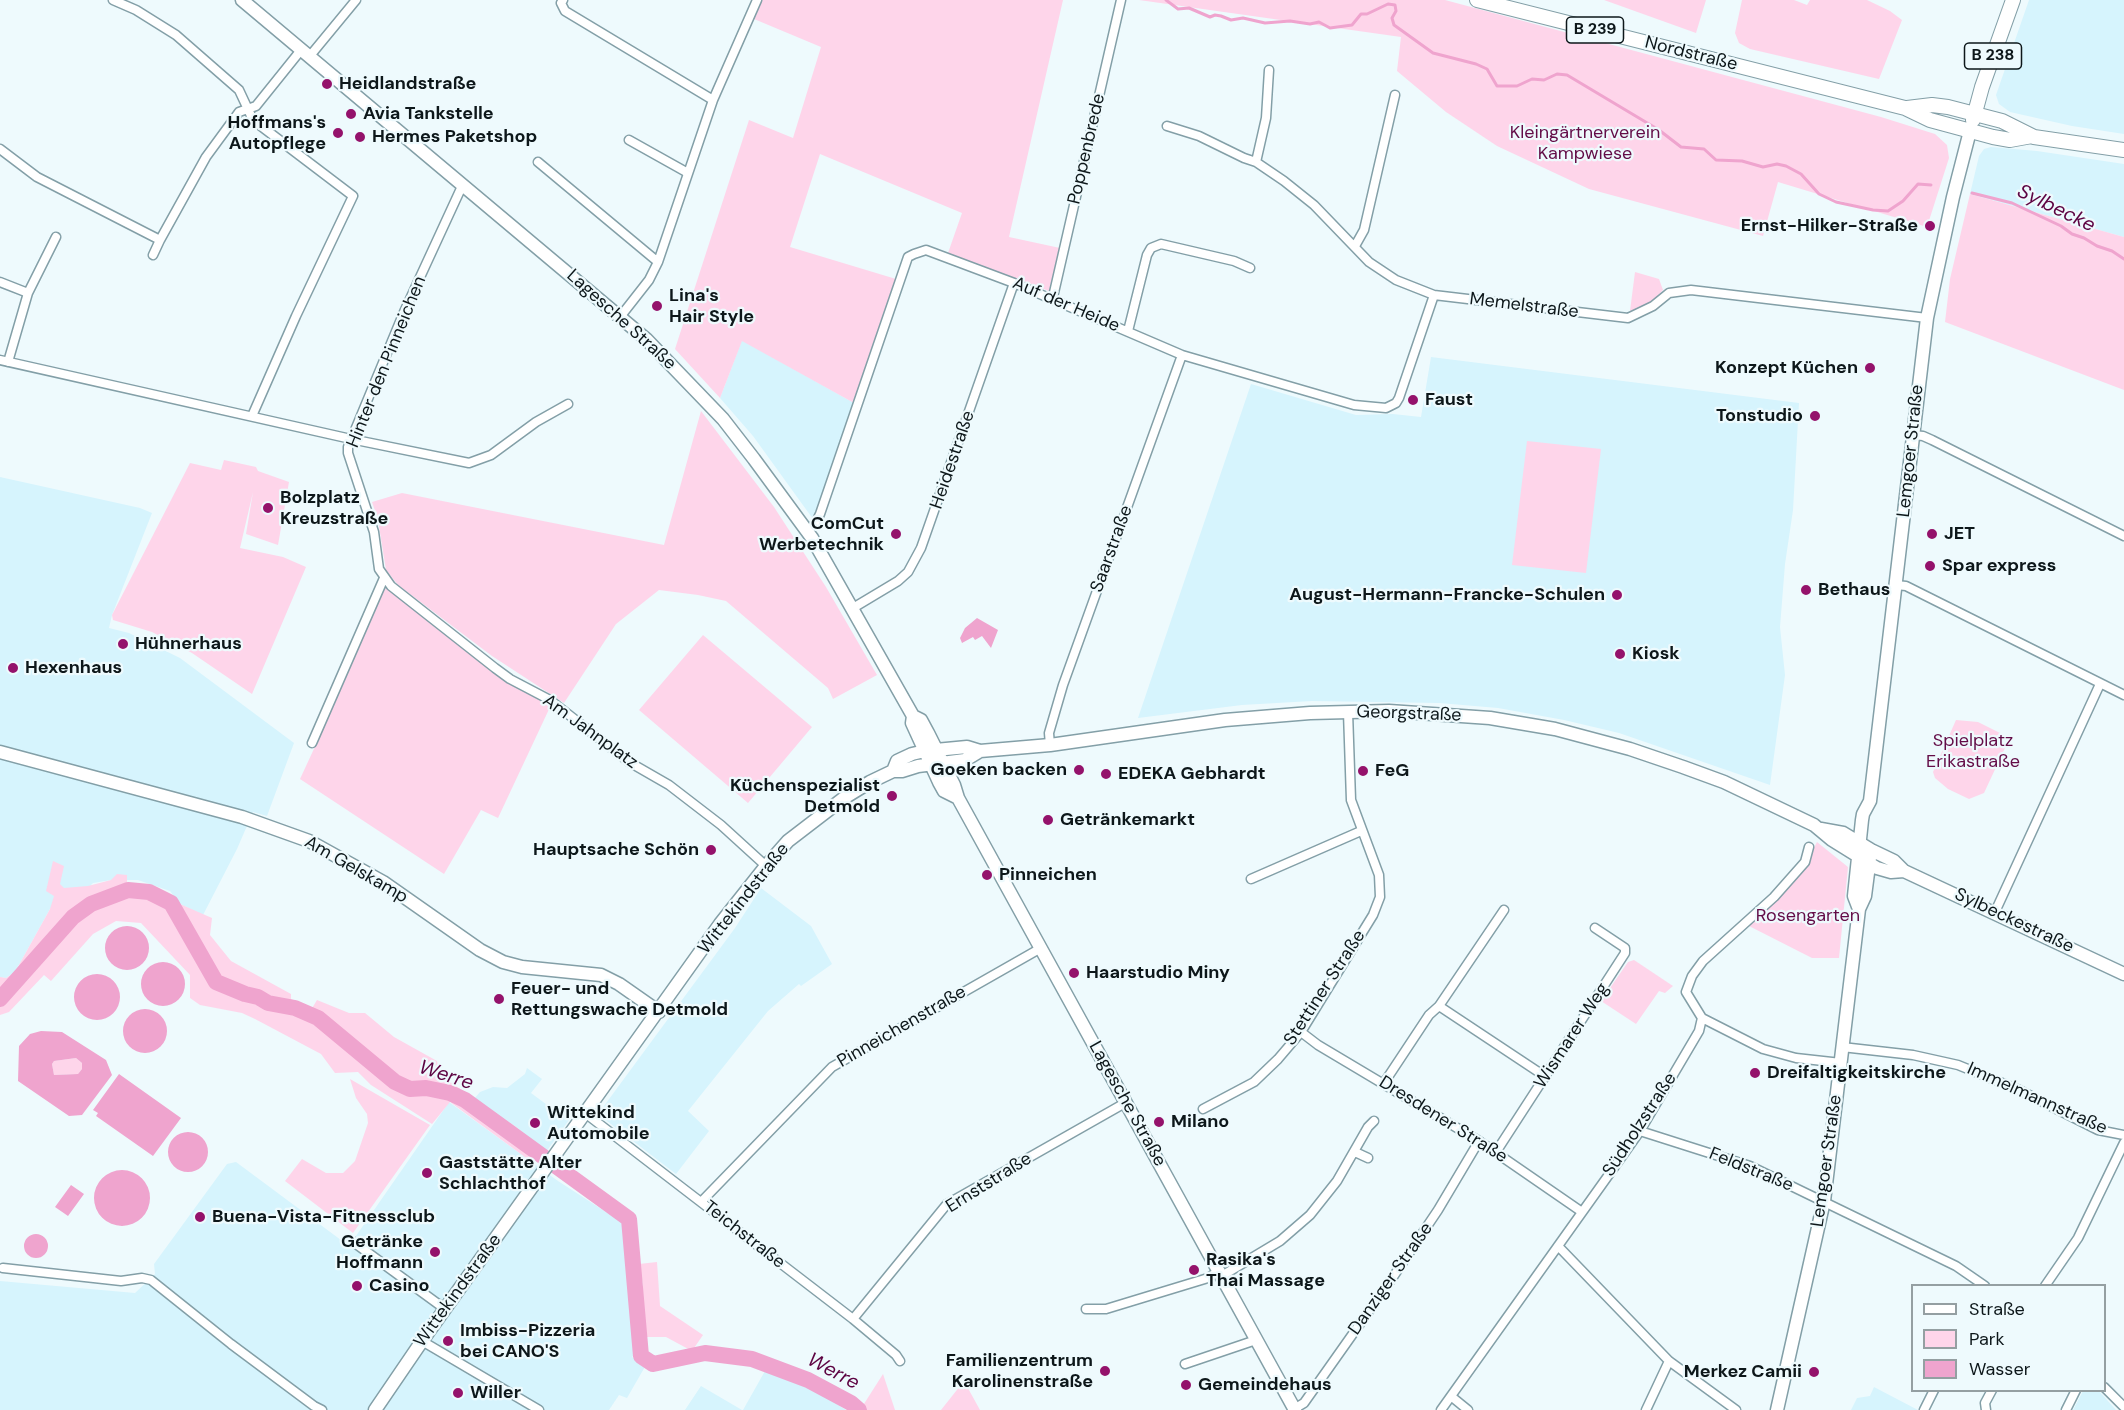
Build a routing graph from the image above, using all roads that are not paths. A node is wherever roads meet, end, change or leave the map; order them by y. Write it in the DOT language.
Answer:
graph roads {
  1 [pos="113,0"];
  2 [pos="242,0"];
  3 [pos="356,0"];
  4 [pos="563,0"];
  5 [pos="757,0"];
  6 [pos="1121,0"];
  7 [pos="1477,0"];
  8 [pos="2013,0"];
  9 [pos="305,54"];
  10 [pos="1269,70"];
  11 [pos="1395,95"];
  12 [pos="713,100"];
  13 [pos="248,108"];
  14 [pos="1905,108"];
  15 [pos="1975,114"];
  16 [pos="1167,126"];
  17 [pos="1970,131"];
  18 [pos="2032,136"];
  19 [pos="629,140"];
  20 [pos="0,149"];
  21 [pos="2124,150"];
  22 [pos="538,162"];
  23 [pos="1256,162"];
  24 [pos="688,173"];
  25 [pos="463,184"];
  26 [pos="56,237"];
  27 [pos="160,240"];
  28 [pos="1355,246"];
  29 [pos="153,255"];
  30 [pos="658,261"];
  31 [pos="1250,268"];
  32 [pos="0,282"];
  33 [pos="1014,283"];
  34 [pos="28,293"];
  35 [pos="1434,295"];
  36 [pos="1053,297"];
  37 [pos="620,317"];
  38 [pos="1927,318"];
  39 [pos="1128,331"];
  40 [pos="1182,355"];
  41 [pos="4,361"];
  42 [pos="568,404"];
  43 [pos="252,416"];
  44 [pos="1913,435"];
  45 [pos="351,440"];
  46 [pos="807,531"];
  47 [pos="2124,536"];
  48 [pos="384,578"];
  49 [pos="1896,585"];
  50 [pos="853,608"];
  51 [pos="2100,684"];
  52 [pos="2124,695"];
  53 [pos="1348,712"];
  54 [pos="312,743"];
  55 [pos="1050,745"];
  56 [pos="931,751"];
  57 [pos="980,751"];
  58 [pos="0,752"];
  59 [pos="943,762"];
  60 [pos="930,764"];
  61 [pos="893,771"];
  62 [pos="958,798"];
  63 [pos="1821,829"];
  64 [pos="1361,831"];
  65 [pos="1859,843"];
  66 [pos="1809,847"];
  67 [pos="1871,850"];
  68 [pos="1858,856"];
  69 [pos="1870,864"];
  70 [pos="766,866"];
  71 [pos="1904,870"];
  72 [pos="1251,879"];
  73 [pos="1859,909"];
  74 [pos="1504,910"];
  75 [pos="1995,912"];
  76 [pos="1595,928"];
  77 [pos="1041,948"];
  78 [pos="2124,973"];
  79 [pos="1439,1006"];
  80 [pos="659,1012"];
  81 [pos="1701,1018"];
  82 [pos="1301,1032"];
  83 [pos="1842,1047"];
  84 [pos="1841,1063"];
  85 [pos="1546,1077"];
  86 [pos="1384,1083"];
  87 [pos="1125,1103"];
  88 [pos="1203,1109"];
  89 [pos="585,1113"];
  90 [pos="1374,1121"];
  91 [pos="1640,1131"];
  92 [pos="2124,1135"];
  93 [pos="1479,1141"];
  94 [pos="2124,1143"];
  95 [pos="1355,1152"];
  96 [pos="1496,1152"];
  97 [pos="1368,1158"];
  98 [pos="1824,1201"];
  99 [pos="701,1202"];
  100 [pos="1582,1212"];
  101 [pos="352,1241"];
  102 [pos="1558,1246"];
  103 [pos="3,1268"];
  104 [pos="1219,1274"];
  105 [pos="1982,1284"];
  106 [pos="2047,1284"];
  107 [pos="445,1309"];
  108 [pos="1086,1309"];
  109 [pos="853,1319"];
  110 [pos="1256,1340"];
  111 [pos="422,1341"];
  112 [pos="900,1361"];
  113 [pos="1669,1361"];
  114 [pos="1185,1364"];
  115 [pos="2106,1389"];
  116 [pos="1933,1392"];
  117 [pos="1991,1392"];
  118 [pos="2075,1392"];
  119 [pos="1452,1397"];
  120 [pos="2124,1407"];
  121 [pos="322,1410"];
  122 [pos="375,1410"];
  123 [pos="539,1410"];
  124 [pos="1294,1410"];
  125 [pos="1441,1410"];
  126 [pos="1468,1410"];
  127 [pos="1646,1410"];
  128 [pos="1736,1410"];
  129 [pos="1777,1410"];
  130 [pos="1924,1410"];
  131 [pos="1986,1410"];
  132 [pos="2066,1410"];
  1 -- 13 [label="street"];
  2 -- 9 [label="street, Lagesche Straße"];
  3 -- 9 [label="street"];
  4 -- 12 [label="street"];
  5 -- 12 [label="street"];
  6 -- 36 [label="street, Poppenbrede"];
  7 -- 14 [label="main road, Nordstraße / B 239"];
  8 -- 15 [label="main road, Lemgoer Straße / B 238"];
  9 -- 13 [label="street"];
  9 -- 25 [label="street, Lagesche Straße"];
  10 -- 23 [label="street"];
  11 -- 28 [label="street"];
  12 -- 24 [label="street"];
  13 -- 27 [label="street"];
  13 -- 43 [label="street"];
  14 -- 15 [label="main road, Nordstraße / B 239"];
  14 -- 17 [label="main road, Nordstraße / B 239"];
  15 -- 17 [label="main road, Lemgoer Straße"];
  15 -- 18 [label="main road, B 239"];
  16 -- 23 [label="street, Memelstraße"];
  17 -- 18 [label="main road, Nordstraße / B 239"];
  17 -- 38 [label="street, Lemgoer Straße"];
  18 -- 21 [label="main road, B 239"];
  19 -- 24 [label="street"];
  20 -- 27 [label="street"];
  22 -- 30 [label="street"];
  23 -- 28 [label="street, Memelstraße"];
  24 -- 30 [label="street"];
  25 -- 37 [label="street, Lagesche Straße"];
  25 -- 45 [label="street, Hinter den Pinneichen"];
  26 -- 34 [label="street"];
  27 -- 29 [label="street"];
  28 -- 35 [label="street, Memelstraße"];
  30 -- 37 [label="street"];
  31 -- 39 [label="street"];
  32 -- 34 [label="street"];
  33 -- 36 [label="street, Auf der Heide"];
  33 -- 46 [label="street, Auf der Heide"];
  33 -- 50 [label="street, Heidestraße"];
  34 -- 41 [label="street"];
  35 -- 38 [label="street, Memelstraße"];
  35 -- 40 [label="street, Auf der Heide"];
  36 -- 39 [label="street, Auf der Heide"];
  37 -- 46 [label="street, Lagesche Straße"];
  38 -- 44 [label="street, Lemgoer Straße"];
  39 -- 40 [label="street, Auf der Heide"];
  40 -- 55 [label="street, Saarstraße"];
  41 -- 43 [label="street"];
  42 -- 45 [label="street"];
  43 -- 45 [label="street"];
  44 -- 47 [label="street"];
  44 -- 49 [label="street, Lemgoer Straße"];
  45 -- 48 [label="street, Hinter den Pinneichen"];
  46 -- 50 [label="street, Lagesche Straße"];
  48 -- 54 [label="street"];
  48 -- 70 [label="street, Am Jahnplatz"];
  49 -- 51 [label="street"];
  49 -- 65 [label="street, Lemgoer Straße"];
  50 -- 56 [label="street, Lagesche Straße"];
  51 -- 52 [label="street"];
  51 -- 75 [label="street"];
  53 -- 55 [label="street, Georgstraße"];
  53 -- 63 [label="street, Georgstraße"];
  53 -- 64 [label="street, Stettiner Straße"];
  55 -- 57 [label="street, Georgstraße"];
  56 -- 57 [label="street, Georgstraße"];
  56 -- 59 [label="street, Lagesche Straße"];
  56 -- 60 [label="street, Lagesche Straße"];
  56 -- 61 [label="street, Wittekindstraße"];
  57 -- 59 [label="street, Georgstraße"];
  58 -- 80 [label="street, Am Gelskamp"];
  59 -- 60 [label="street, Wittekindstraße"];
  59 -- 62 [label="street, Lagesche Straße"];
  60 -- 61 [label="street, Wittekindstraße"];
  60 -- 62 [label="street, Lagesche Straße"];
  61 -- 70 [label="street, Wittekindstraße"];
  62 -- 77 [label="street, Lagesche Straße"];
  63 -- 65 [label="street, Georgstraße"];
  63 -- 68 [label="street, Georgstraße"];
  64 -- 72 [label="street"];
  64 -- 82 [label="street, Stettiner Straße"];
  65 -- 67 [label="street, Sylbeckestraße"];
  65 -- 68 [label="street, Lemgoer Straße"];
  66 -- 81 [label="street"];
  67 -- 69 [label="street, Lemgoer Straße"];
  67 -- 71 [label="street, Sylbeckestraße"];
  68 -- 69 [label="street, Georgstraße"];
  68 -- 73 [label="street, Lemgoer Straße"];
  69 -- 71 [label="street, Sylbeckestraße"];
  69 -- 73 [label="street, Lemgoer Straße"];
  70 -- 80 [label="street, Wittekindstraße"];
  71 -- 75 [label="street, Sylbeckestraße"];
  73 -- 83 [label="street, Lemgoer Straße"];
  74 -- 79 [label="street"];
  75 -- 78 [label="street, Sylbeckestraße"];
  76 -- 85 [label="street, Wismarer Weg"];
  77 -- 87 [label="street, Lagesche Straße"];
  77 -- 99 [label="street, Pinneichenstraße"];
  79 -- 85 [label="street"];
  79 -- 86 [label="street"];
  80 -- 89 [label="street, Wittekindstraße"];
  81 -- 84 [label="street"];
  81 -- 91 [label="street, Südholzstraße"];
  82 -- 86 [label="street, Dresdener Straße"];
  82 -- 88 [label="street, Stettiner Straße"];
  83 -- 84 [label="street, Lemgoer Straße"];
  83 -- 92 [label="street, Immelmannstraße"];
  84 -- 98 [label="street, Lemgoer Straße"];
  85 -- 96 [label="street, Wismarer Weg"];
  86 -- 93 [label="street, Dresdener Straße"];
  87 -- 104 [label="street, Lagesche Straße"];
  87 -- 109 [label="street, Ernststraße"];
  89 -- 99 [label="street, Teichstraße"];
  89 -- 107 [label="street, Wittekindstraße"];
  90 -- 95 [label="street"];
  91 -- 98 [label="street, Feldstraße"];
  91 -- 100 [label="street, Südholzstraße"];
  93 -- 96 [label="street, Dresdener Straße"];
  93 -- 124 [label="street, Danziger Straße"];
  94 -- 106 [label="street"];
  95 -- 97 [label="street"];
  95 -- 104 [label="street"];
  96 -- 100 [label="street, Dresdener Straße"];
  98 -- 105 [label="street, Feldstraße"];
  98 -- 129 [label="street, Lemgoer Straße"];
  99 -- 109 [label="street, Teichstraße"];
  100 -- 102 [label="street, Südholzstraße"];
  101 -- 107 [label="street"];
  102 -- 113 [label="street"];
  102 -- 119 [label="street, Südholzstraße"];
  103 -- 121 [label="street"];
  104 -- 108 [label="street"];
  104 -- 110 [label="street, Lagesche Straße"];
  107 -- 111 [label="street, Wittekindstraße"];
  109 -- 112 [label="street, Teichstraße"];
  110 -- 114 [label="street"];
  110 -- 124 [label="street, Lagesche Straße"];
  111 -- 122 [label="street, Wittekindstraße"];
  111 -- 123 [label="street"];
  113 -- 127 [label="street"];
  113 -- 128 [label="street"];
  115 -- 120 [label="street"];
  116 -- 130 [label="street"];
  117 -- 131 [label="street"];
  118 -- 132 [label="street"];
  119 -- 125 [label="street, Südholzstraße"];
  119 -- 126 [label="street"];
}
